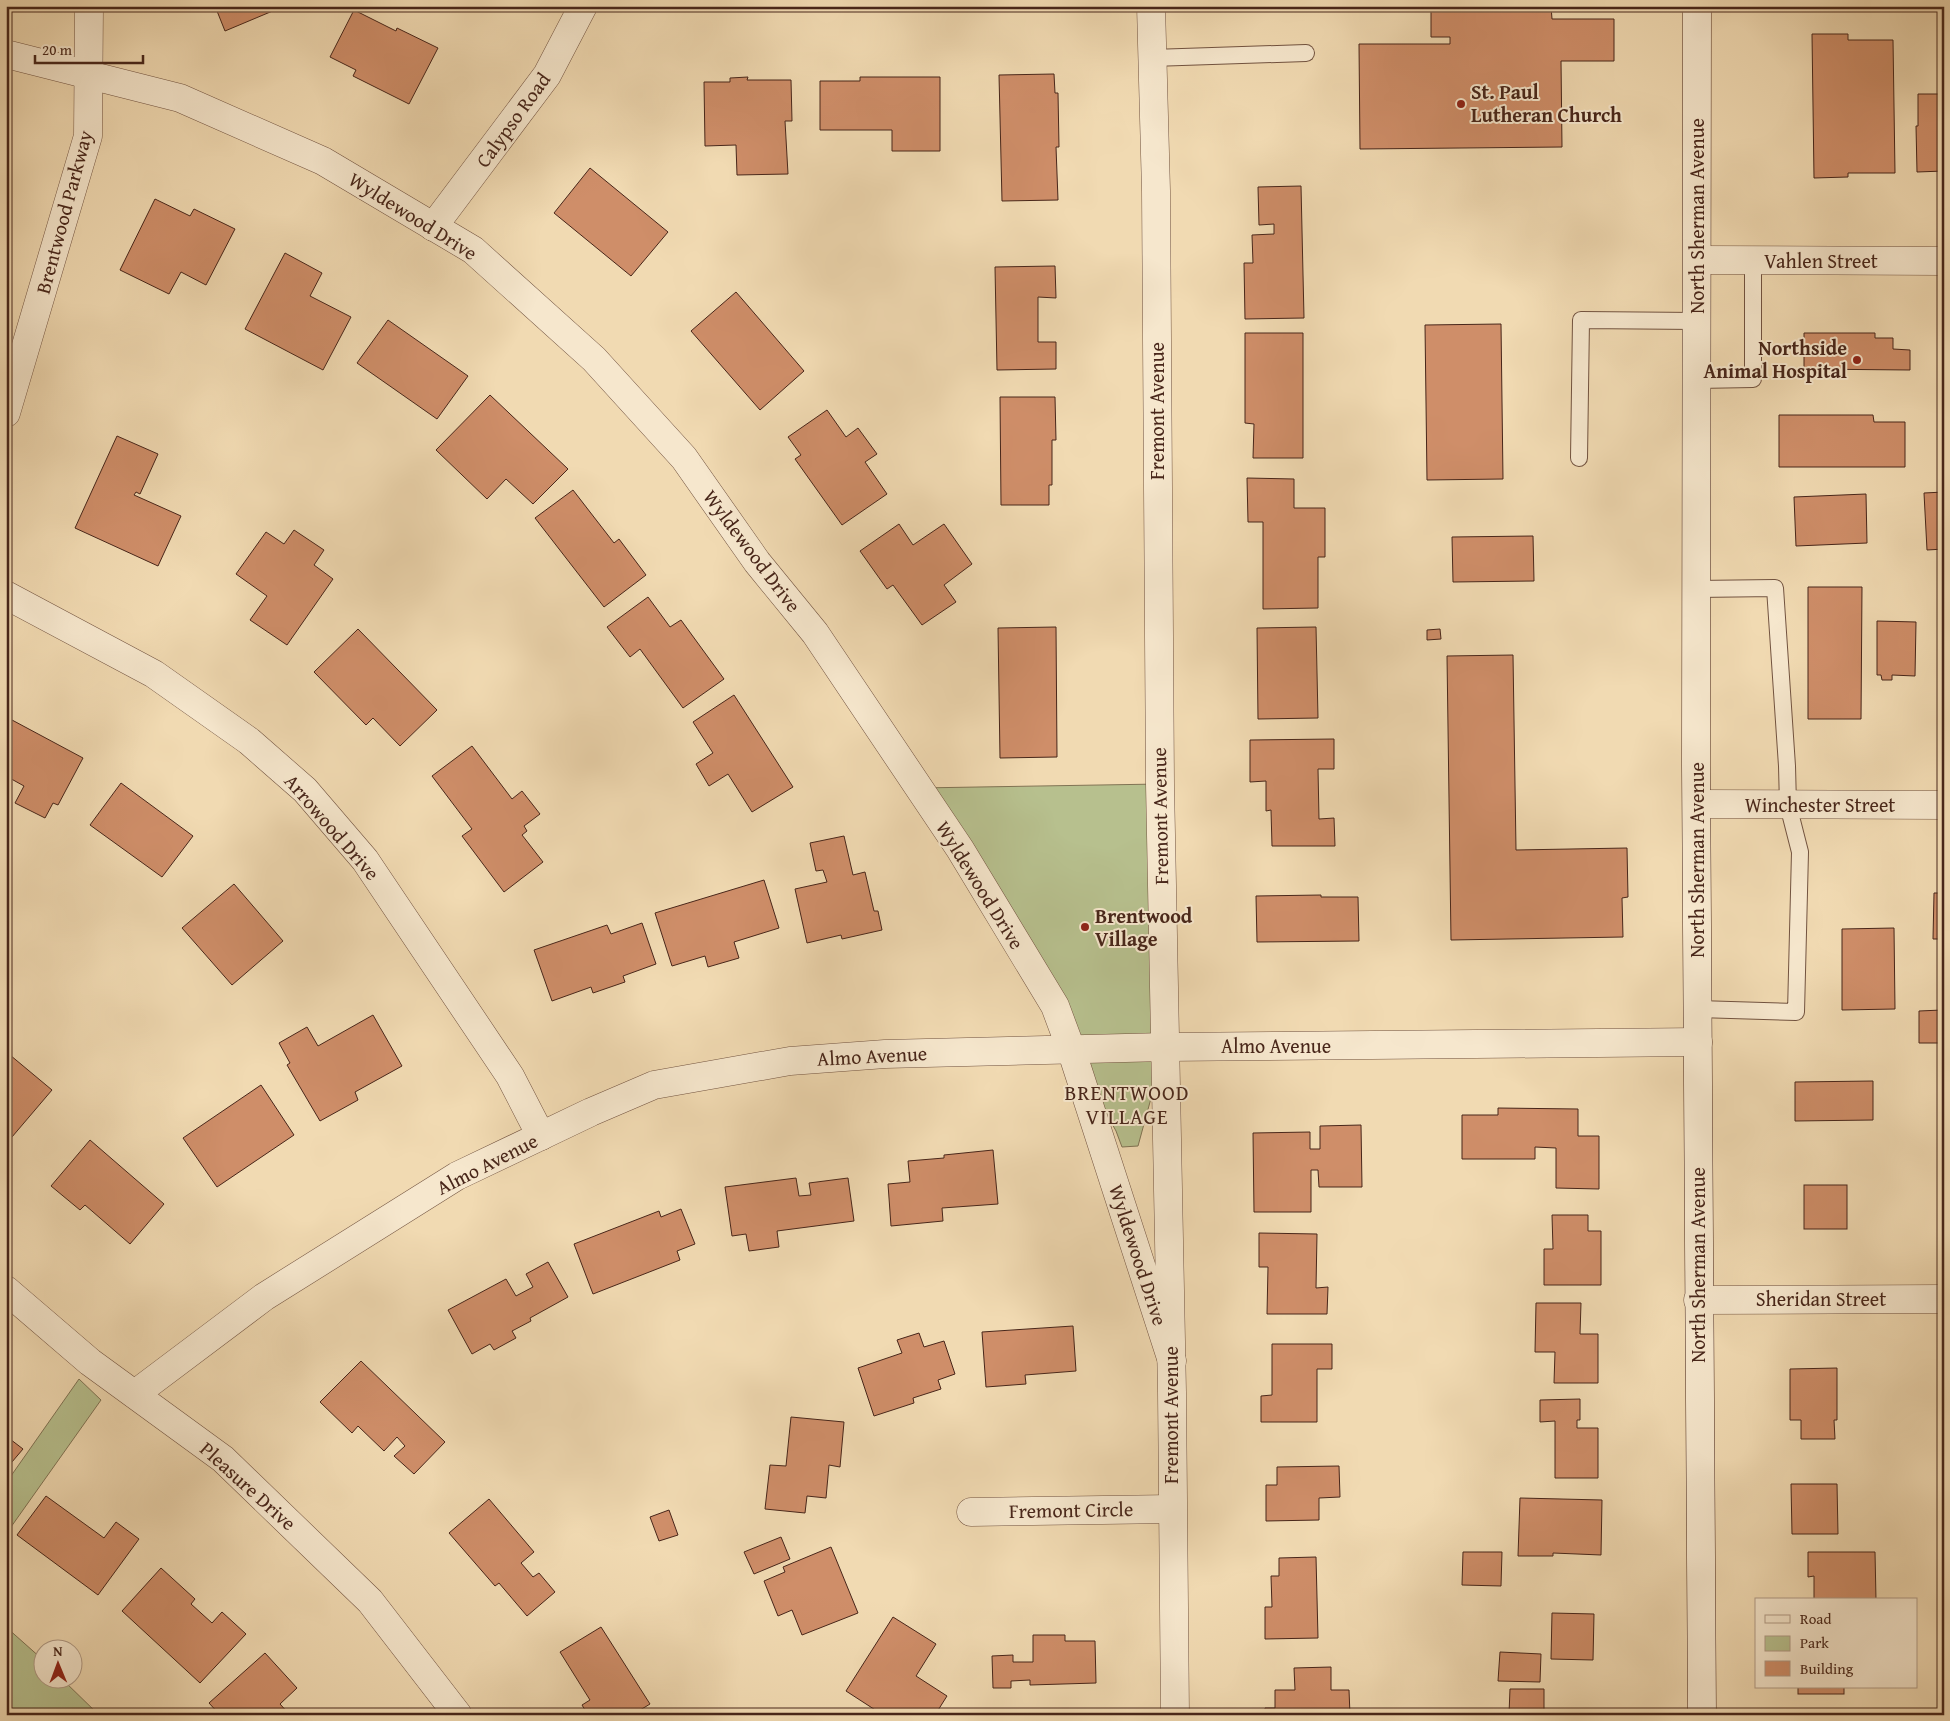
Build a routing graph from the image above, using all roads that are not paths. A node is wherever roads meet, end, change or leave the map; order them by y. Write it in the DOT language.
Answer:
graph roads {
  1 [pos="89,6"];
  2 [pos="583,6"];
  3 [pos="1151,6"];
  4 [pos="1697,6"];
  5 [pos="1306,53"];
  6 [pos="6,54"];
  7 [pos="1152,58"];
  8 [pos="87,74"];
  9 [pos="433,227"];
  10 [pos="1698,260"];
  11 [pos="1753,260"];
  12 [pos="1944,261"];
  13 [pos="1697,321"];
  14 [pos="1698,380"];
  15 [pos="6,413"];
  16 [pos="1579,458"];
  17 [pos="1696,589"];
  18 [pos="6,595"];
  19 [pos="1697,804"];
  20 [pos="1788,805"];
  21 [pos="1944,806"];
  22 [pos="1698,1009"];
  23 [pos="1698,1042"];
  24 [pos="1164,1047"];
  25 [pos="1072,1049"];
  26 [pos="541,1136"];
  27 [pos="6,1290"];
  28 [pos="1944,1298"];
  29 [pos="1698,1300"];
  30 [pos="1172,1362"];
  31 [pos="135,1394"];
  32 [pos="1172,1509"];
  33 [pos="971,1512"];
  34 [pos="458,1715"];
  35 [pos="1175,1715"];
  36 [pos="1702,1715"];
  1 -- 8 [label="street, Brentwood Parkway"];
  2 -- 9 [label="street, Calypso Road"];
  3 -- 7 [label="street, Fremont Avenue"];
  4 -- 10 [label="street, North Sherman Avenue"];
  5 -- 7 [label="lane"];
  6 -- 8 [label="street, Wyldewood Drive"];
  7 -- 24 [label="street, Fremont Avenue"];
  8 -- 9 [label="street, Wyldewood Drive"];
  8 -- 15 [label="street, Brentwood Parkway"];
  9 -- 25 [label="street, Wyldewood Drive"];
  10 -- 11 [label="street, Vahlen Street"];
  10 -- 13 [label="street, North Sherman Avenue"];
  11 -- 12 [label="street, Vahlen Street"];
  11 -- 14 [label="lane"];
  13 -- 14 [label="street, North Sherman Avenue"];
  13 -- 16 [label="lane"];
  14 -- 17 [label="street, North Sherman Avenue"];
  17 -- 19 [label="street, North Sherman Avenue"];
  17 -- 20 [label="lane"];
  18 -- 26 [label="street, Arrowood Drive"];
  19 -- 20 [label="street, Winchester Street"];
  19 -- 22 [label="street, North Sherman Avenue"];
  20 -- 21 [label="street, Winchester Street"];
  20 -- 22 [label="lane"];
  22 -- 23 [label="street, North Sherman Avenue"];
  23 -- 24 [label="street, Almo Avenue"];
  23 -- 29 [label="street, North Sherman Avenue"];
  24 -- 25 [label="street, Almo Avenue"];
  24 -- 30 [label="street, Fremont Avenue"];
  25 -- 26 [label="street, Almo Avenue"];
  25 -- 30 [label="street, Wyldewood Drive"];
  26 -- 31 [label="street, Almo Avenue"];
  27 -- 31 [label="street, Pleasure Drive"];
  28 -- 29 [label="street, Sheridan Street"];
  29 -- 36 [label="street, North Sherman Avenue"];
  30 -- 32 [label="street, Fremont Avenue"];
  31 -- 34 [label="street, Pleasure Drive"];
  32 -- 33 [label="street, Fremont Circle"];
  32 -- 35 [label="street, Fremont Avenue"];
}
